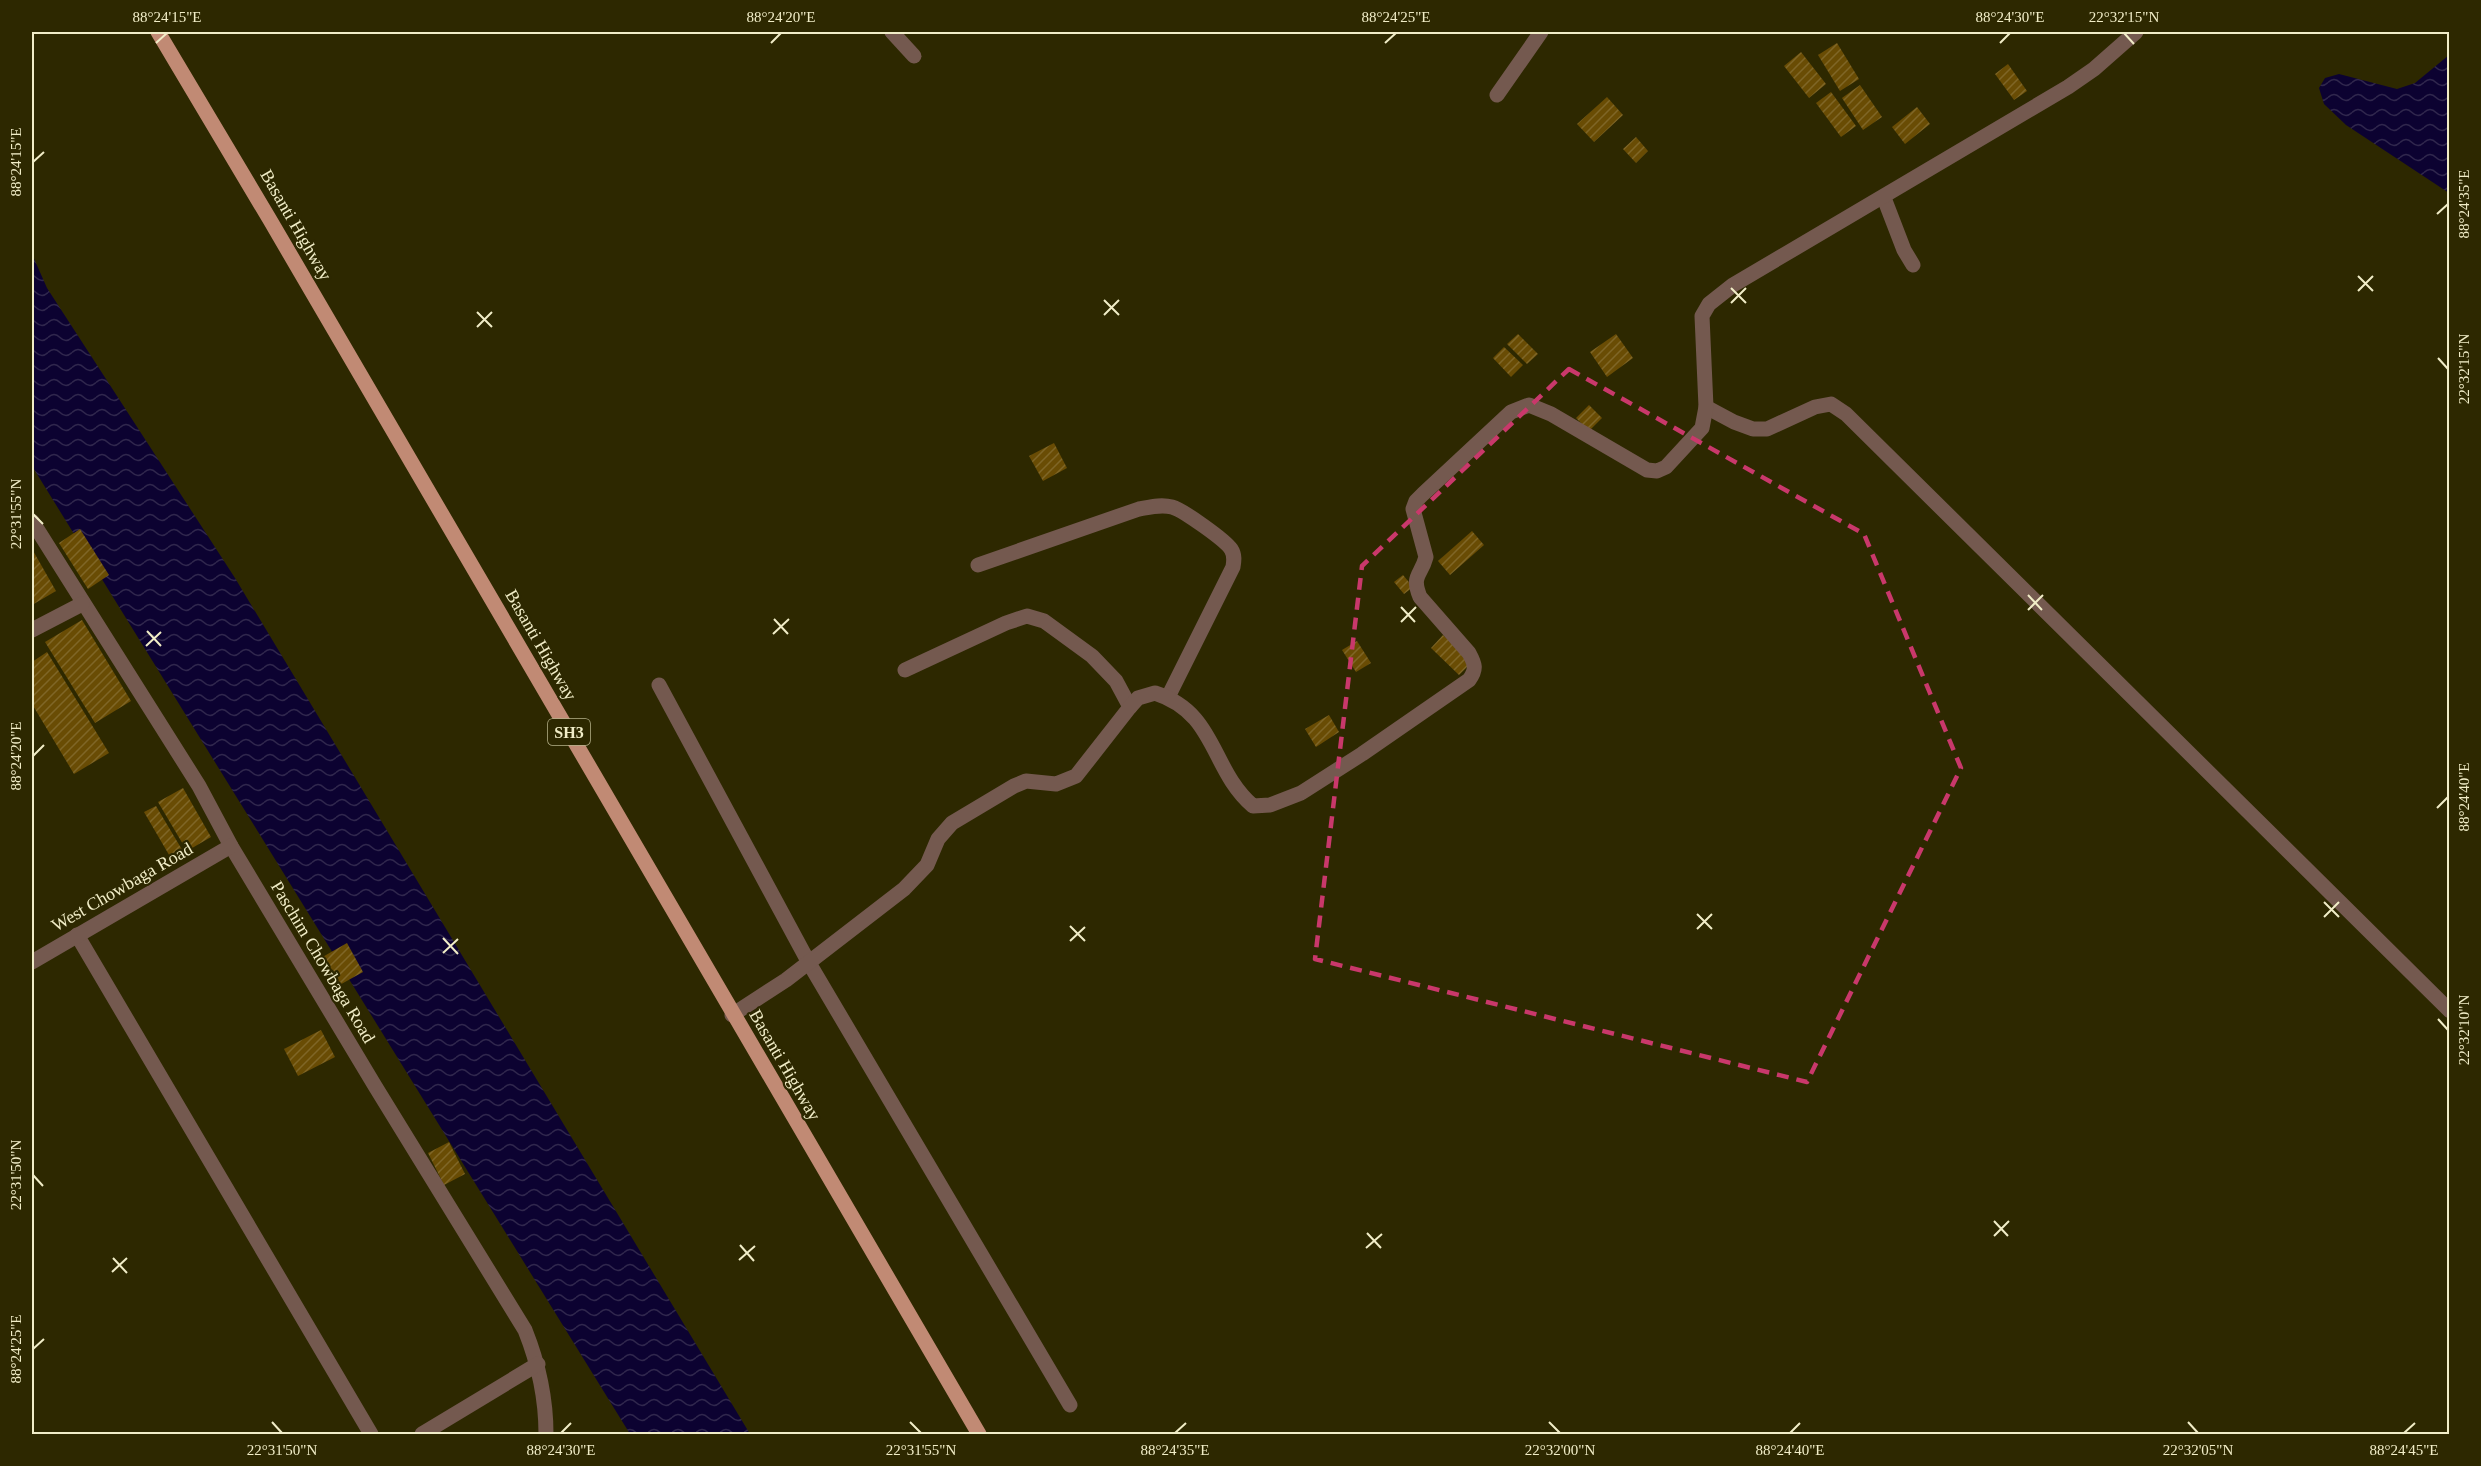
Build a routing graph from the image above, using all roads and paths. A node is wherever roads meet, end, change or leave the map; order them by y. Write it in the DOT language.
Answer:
graph roads {
  1 [pos="158,32"];
  2 [pos="892,32"];
  3 [pos="1541,32"];
  4 [pos="2136,32"];
  5 [pos="914,56"];
  6 [pos="1497,95"];
  7 [pos="1884,198"];
  8 [pos="1913,265"];
  9 [pos="1707,407"];
  10 [pos="32,521"];
  11 [pos="978,565"];
  12 [pos="82,604"];
  13 [pos="32,630"];
  14 [pos="904,670"];
  15 [pos="659,685"];
  16 [pos="1168,697"];
  17 [pos="1130,707"];
  18 [pos="231,846"];
  19 [pos="77,935"];
  20 [pos="816,958"];
  21 [pos="32,962"];
  22 [pos="2450,1011"];
  23 [pos="732,1015"];
  24 [pos="538,1364"];
  25 [pos="1070,1405"];
  26 [pos="370,1434"];
  27 [pos="422,1434"];
  28 [pos="546,1434"];
  29 [pos="979,1434"];
  1 -- 23 [label="main road, Basanti Highway / SH3"];
  2 -- 5 [label="street"];
  3 -- 6 [label="street"];
  4 -- 7 [label="street"];
  7 -- 8 [label="street"];
  7 -- 9 [label="street"];
  9 -- 16 [label="street"];
  9 -- 22 [label="street"];
  10 -- 12 [label="street, Paschim Chowbaga Road"];
  11 -- 16 [label="street"];
  12 -- 13 [label="street"];
  12 -- 18 [label="street, Paschim Chowbaga Road"];
  14 -- 17 [label="street"];
  15 -- 20 [label="street"];
  16 -- 17 [label="street"];
  17 -- 20 [label="street"];
  18 -- 19 [label="street, West Chowbaga Road"];
  18 -- 24 [label="street, Paschim Chowbaga Road"];
  19 -- 21 [label="street, West Chowbaga Road"];
  19 -- 26 [label="street"];
  20 -- 23 [label="street"];
  20 -- 25 [label="street"];
  23 -- 29 [label="main road, Basanti Highway / SH3"];
  24 -- 27 [label="street"];
  24 -- 28 [label="street, Paschim Chowbaga Road"];
}
